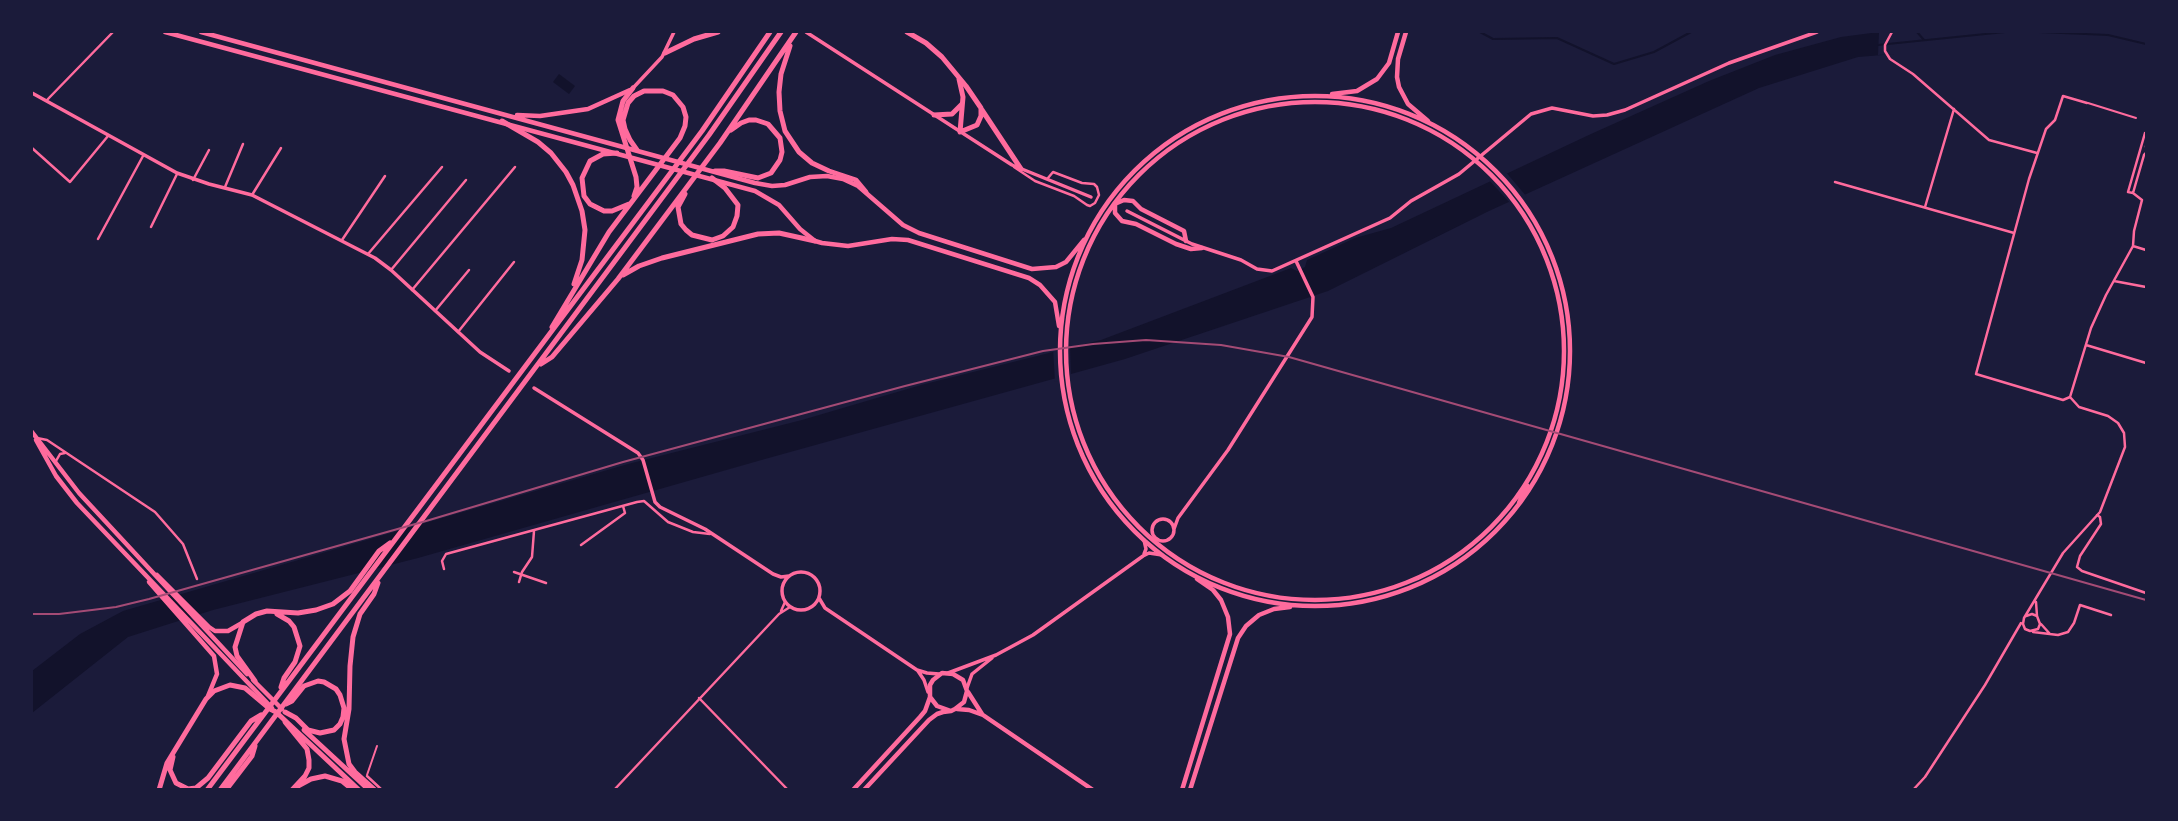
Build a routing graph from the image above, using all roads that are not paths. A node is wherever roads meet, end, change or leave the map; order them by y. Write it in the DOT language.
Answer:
graph roads {
  1 [pos="113,32"];
  2 [pos="165,32"];
  3 [pos="201,32"];
  4 [pos="674,32"];
  5 [pos="718,32"];
  6 [pos="770,32"];
  7 [pos="781,32"];
  8 [pos="806,32"];
  9 [pos="907,32"];
  10 [pos="1398,32"];
  11 [pos="1406,32"];
  12 [pos="1817,32"];
  13 [pos="1892,32"];
  14 [pos="795,33"];
  15 [pos="665,53"];
  16 [pos="959,79"];
  17 [pos="634,88"];
  18 [pos="32,94"];
  19 [pos="1313,94"];
  20 [pos="47,100"];
  21 [pos="2087,103"];
  22 [pos="962,104"];
  23 [pos="1241,106"];
  24 [pos="981,108"];
  25 [pos="1954,109"];
  26 [pos="510,115"];
  27 [pos="934,115"];
  28 [pos="2136,118"];
  29 [pos="1223,119"];
  30 [pos="502,121"];
  31 [pos="1205,121"];
  32 [pos="960,132"];
  33 [pos="1447,133"];
  34 [pos="2147,134"];
  35 [pos="108,136"];
  36 [pos="720,143"];
  37 [pos="243,144"];
  38 [pos="32,148"];
  39 [pos="281,148"];
  40 [pos="209,150"];
  41 [pos="638,150"];
  42 [pos="617,153"];
  43 [pos="2037,153"];
  44 [pos="2147,153"];
  45 [pos="144,156"];
  46 [pos="1473,156"];
  47 [pos="1477,162"];
  48 [pos="1012,165"];
  49 [pos="442,167"];
  50 [pos="515,167"];
  51 [pos="1021,169"];
  52 [pos="715,171"];
  53 [pos="177,173"];
  54 [pos="385,176"];
  55 [pos="712,178"];
  56 [pos="1048,179"];
  57 [pos="193,180"];
  58 [pos="466,180"];
  59 [pos="692,180"];
  60 [pos="1835,182"];
  61 [pos="1507,183"];
  62 [pos="225,187"];
  63 [pos="866,192"];
  64 [pos="2133,193"];
  65 [pos="252,195"];
  66 [pos="1091,197"];
  67 [pos="632,202"];
  68 [pos="1115,204"];
  69 [pos="1925,208"];
  70 [pos="1127,211"];
  71 [pos="151,227"];
  72 [pos="2014,233"];
  73 [pos="1088,235"];
  74 [pos="98,239"];
  75 [pos="815,241"];
  76 [pos="1186,241"];
  77 [pos="341,242"];
  78 [pos="2133,246"];
  79 [pos="1202,248"];
  80 [pos="2147,250"];
  81 [pos="368,254"];
  82 [pos="1296,261"];
  83 [pos="514,262"];
  84 [pos="391,270"];
  85 [pos="469,270"];
  86 [pos="618,279"];
  87 [pos="2114,281"];
  88 [pos="2147,287"];
  89 [pos="412,290"];
  90 [pos="568,298"];
  91 [pos="435,311"];
  92 [pos="458,332"];
  93 [pos="1059,333"];
  94 [pos="545,341"];
  95 [pos="2086,345"];
  96 [pos="2147,363"];
  97 [pos="536,368"];
  98 [pos="509,371"];
  99 [pos="1969,373"];
  100 [pos="1976,374"];
  101 [pos="534,388"];
  102 [pos="2070,397"];
  103 [pos="1070,426"];
  104 [pos="32,432"];
  105 [pos="36,439"];
  106 [pos="1085,446"];
  107 [pos="67,453"];
  108 [pos="1549,456"];
  109 [pos="57,465"];
  110 [pos="1088,466"];
  111 [pos="1531,476"];
  112 [pos="624,506"];
  113 [pos="1516,510"];
  114 [pos="2097,515"];
  115 [pos="1178,518"];
  116 [pos="1169,520"];
  117 [pos="1174,529"];
  118 [pos="534,531"];
  119 [pos="714,534"];
  120 [pos="1145,537"];
  121 [pos="1156,539"];
  122 [pos="581,545"];
  123 [pos="1162,547"];
  124 [pos="1162,555"];
  125 [pos="1143,556"];
  126 [pos="444,569"];
  127 [pos="150,570"];
  128 [pos="1185,570"];
  129 [pos="514,572"];
  130 [pos="773,574"];
  131 [pos="145,575"];
  132 [pos="365,575"];
  133 [pos="522,575"];
  134 [pos="381,576"];
  135 [pos="789,576"];
  136 [pos="197,579"];
  137 [pos="519,582"];
  138 [pos="546,583"];
  139 [pos="782,586"];
  140 [pos="2147,593"];
  141 [pos="2038,596"];
  142 [pos="819,598"];
  143 [pos="785,602"];
  144 [pos="1303,606"];
  145 [pos="790,607"];
  146 [pos="811,608"];
  147 [pos="825,608"];
  148 [pos="274,613"];
  149 [pos="779,614"];
  150 [pos="2111,615"];
  151 [pos="2026,616"];
  152 [pos="2037,616"];
  153 [pos="2023,621"];
  154 [pos="243,622"];
  155 [pos="2040,624"];
  156 [pos="2030,631"];
  157 [pos="2054,635"];
  158 [pos="2014,636"];
  159 [pos="223,652"];
  160 [pos="996,655"];
  161 [pos="917,670"];
  162 [pos="945,673"];
  163 [pos="255,681"];
  164 [pos="967,689"];
  165 [pos="258,692"];
  166 [pos="280,692"];
  167 [pos="930,696"];
  168 [pos="699,698"];
  169 [pos="206,699"];
  170 [pos="953,710"];
  171 [pos="281,711"];
  172 [pos="264,713"];
  173 [pos="982,715"];
  174 [pos="292,722"];
  175 [pos="257,740"];
  176 [pos="377,746"];
  177 [pos="174,754"];
  178 [pos="367,776"];
  179 [pos="159,789"];
  180 [pos="207,789"];
  181 [pos="220,789"];
  182 [pos="226,789"];
  183 [pos="293,789"];
  184 [pos="353,789"];
  185 [pos="359,789"];
  186 [pos="369,789"];
  187 [pos="374,789"];
  188 [pos="382,789"];
  189 [pos="614,789"];
  190 [pos="788,789"];
  191 [pos="853,789"];
  192 [pos="864,789"];
  193 [pos="1093,789"];
  194 [pos="1182,789"];
  195 [pos="1190,789"];
  196 [pos="1913,789"];
  1 -- 20 [label="street"];
  2 -- 30 [label="main road"];
  3 -- 26 [label="main road"];
  4 -- 15 [label="street"];
  5 -- 15 [label="highway"];
  6 -- 94 [label="highway"];
  7 -- 97 [label="highway"];
  8 -- 27 [label="street"];
  9 -- 16 [label="highway"];
  10 -- 19 [label="main road"];
  11 -- 33 [label="main road"];
  12 -- 82 [label="street"];
  13 -- 25 [label="street"];
  14 -- 36 [label="highway"];
  14 -- 63 [label="highway"];
  15 -- 17 [label="street"];
  16 -- 22 [label="highway"];
  16 -- 24 [label="highway"];
  17 -- 26 [label="main road"];
  17 -- 67 [label="highway"];
  18 -- 20 [label="street"];
  19 -- 23 [label="main road"];
  19 -- 33 [label="main road"];
  20 -- 35 [label="street"];
  21 -- 28 [label="lane"];
  21 -- 43 [label="street"];
  22 -- 27 [label="highway"];
  22 -- 32 [label="highway"];
  23 -- 29 [label="main road"];
  23 -- 31 [label="main road"];
  24 -- 32 [label="highway"];
  24 -- 51 [label="highway"];
  25 -- 43 [label="street"];
  25 -- 69 [label="street"];
  26 -- 41 [label="main road"];
  27 -- 32 [label="street"];
  29 -- 31 [label="main road"];
  29 -- 46 [label="main road"];
  29 -- 68 [label="main road"];
  30 -- 42 [label="main road"];
  30 -- 90 [label="highway"];
  31 -- 73 [label="main road"];
  32 -- 48 [label="street"];
  33 -- 46 [label="main road"];
  34 -- 64 [label="street"];
  35 -- 38 [label="street"];
  35 -- 45 [label="street"];
  36 -- 52 [label="highway"];
  36 -- 59 [label="highway"];
  37 -- 62 [label="street"];
  39 -- 65 [label="street"];
  40 -- 57 [label="street"];
  41 -- 52 [label="main road"];
  41 -- 67 [label="highway"];
  42 -- 55 [label="main road"];
  42 -- 67 [label="highway"];
  43 -- 72 [label="street"];
  44 -- 64 [label="street"];
  45 -- 53 [label="street"];
  45 -- 74 [label="street"];
  46 -- 47 [label="main road"];
  46 -- 61 [label="main road"];
  47 -- 61 [label="main road"];
  47 -- 111 [label="main road"];
  48 -- 51 [label="street"];
  48 -- 56 [label="street"];
  49 -- 81 [label="street"];
  50 -- 89 [label="street"];
  51 -- 56 [label="street"];
  52 -- 63 [label="main road"];
  53 -- 57 [label="street"];
  53 -- 71 [label="street"];
  54 -- 77 [label="street"];
  55 -- 59 [label="highway"];
  55 -- 75 [label="main road"];
  56 -- 66 [label="street"];
  57 -- 62 [label="street"];
  58 -- 84 [label="street"];
  59 -- 86 [label="highway"];
  60 -- 69 [label="street"];
  61 -- 108 [label="main road"];
  62 -- 65 [label="street"];
  63 -- 73 [label="main road"];
  64 -- 78 [label="street"];
  65 -- 77 [label="street"];
  67 -- 90 [label="highway"];
  68 -- 76 [label="main road"];
  68 -- 79 [label="main road"];
  68 -- 106 [label="main road"];
  69 -- 72 [label="street"];
  70 -- 76 [label="street"];
  72 -- 100 [label="street"];
  73 -- 93 [label="main road"];
  75 -- 86 [label="highway"];
  75 -- 93 [label="main road"];
  76 -- 79 [label="street"];
  77 -- 81 [label="street"];
  78 -- 80 [label="street"];
  78 -- 87 [label="street"];
  79 -- 82 [label="street"];
  81 -- 84 [label="street"];
  82 -- 115 [label="street"];
  83 -- 92 [label="street"];
  84 -- 89 [label="street"];
  85 -- 91 [label="street"];
  86 -- 97 [label="highway"];
  87 -- 88 [label="street"];
  87 -- 95 [label="street"];
  89 -- 91 [label="street"];
  90 -- 94 [label="highway"];
  91 -- 92 [label="street"];
  92 -- 98 [label="street"];
  93 -- 103 [label="main road"];
  94 -- 132 [label="highway"];
  95 -- 96 [label="street"];
  95 -- 102 [label="street"];
  97 -- 134 [label="highway"];
  99 -- 100 [label="lane"];
  100 -- 102 [label="street"];
  101 -- 119 [label="street"];
  102 -- 114 [label="street"];
  103 -- 106 [label="main road"];
  103 -- 110 [label="main road"];
  104 -- 105 [label="main road"];
  105 -- 107 [label="street"];
  105 -- 109 [label="main road"];
  105 -- 131 [label="main road"];
  106 -- 110 [label="main road"];
  106 -- 120 [label="main road"];
  107 -- 109 [label="street"];
  107 -- 136 [label="street"];
  108 -- 111 [label="main road"];
  108 -- 113 [label="main road"];
  109 -- 127 [label="main road"];
  110 -- 120 [label="main road"];
  111 -- 113 [label="main road"];
  111 -- 123 [label="main road"];
  112 -- 118 [label="street"];
  112 -- 119 [label="street"];
  112 -- 122 [label="street"];
  113 -- 144 [label="main road"];
  114 -- 140 [label="street"];
  114 -- 141 [label="street"];
  115 -- 116 [label="street"];
  115 -- 117 [label="street"];
  116 -- 117 [label="street"];
  116 -- 121 [label="street"];
  117 -- 121 [label="street"];
  118 -- 126 [label="street"];
  118 -- 133 [label="street"];
  119 -- 130 [label="street"];
  120 -- 121 [label="main road"];
  120 -- 123 [label="main road"];
  120 -- 124 [label="main road"];
  120 -- 125 [label="street"];
  121 -- 123 [label="main road"];
  124 -- 125 [label="street"];
  124 -- 128 [label="main road"];
  125 -- 160 [label="street"];
  127 -- 154 [label="main road"];
  127 -- 159 [label="main road"];
  128 -- 144 [label="main road"];
  128 -- 194 [label="main road"];
  129 -- 133 [label="street"];
  130 -- 135 [label="street"];
  130 -- 139 [label="street"];
  131 -- 159 [label="main road"];
  131 -- 169 [label="main road"];
  132 -- 148 [label="highway"];
  132 -- 166 [label="highway"];
  133 -- 137 [label="street"];
  133 -- 138 [label="street"];
  134 -- 171 [label="highway"];
  134 -- 187 [label="highway"];
  135 -- 139 [label="street"];
  135 -- 142 [label="street"];
  139 -- 143 [label="street"];
  141 -- 151 [label="street"];
  141 -- 152 [label="street"];
  142 -- 146 [label="street"];
  142 -- 147 [label="street"];
  143 -- 145 [label="street"];
  143 -- 149 [label="street"];
  144 -- 195 [label="main road"];
  145 -- 146 [label="street"];
  145 -- 149 [label="street"];
  146 -- 147 [label="street"];
  147 -- 161 [label="street"];
  148 -- 154 [label="highway"];
  148 -- 166 [label="highway"];
  149 -- 168 [label="street"];
  150 -- 157 [label="street"];
  151 -- 152 [label="street"];
  151 -- 153 [label="street"];
  152 -- 155 [label="street"];
  153 -- 156 [label="street"];
  153 -- 158 [label="street"];
  154 -- 163 [label="highway"];
  155 -- 156 [label="street"];
  155 -- 157 [label="street"];
  156 -- 157 [label="street"];
  156 -- 158 [label="street"];
  158 -- 196 [label="street"];
  159 -- 163 [label="main road"];
  159 -- 165 [label="main road"];
  160 -- 162 [label="street"];
  160 -- 164 [label="street"];
  161 -- 162 [label="street"];
  161 -- 167 [label="street"];
  162 -- 164 [label="main road"];
  162 -- 167 [label="main road"];
  163 -- 165 [label="main road"];
  164 -- 170 [label="main road"];
  164 -- 173 [label="main road"];
  165 -- 169 [label="highway"];
  165 -- 171 [label="highway"];
  166 -- 172 [label="highway"];
  167 -- 170 [label="main road"];
  167 -- 191 [label="main road"];
  168 -- 189 [label="street"];
  168 -- 190 [label="street"];
  169 -- 177 [label="highway"];
  170 -- 173 [label="main road"];
  170 -- 192 [label="main road"];
  171 -- 171 [label="highway"];
  171 -- 174 [label="highway"];
  171 -- 175 [label="highway"];
  171 -- 183 [label="highway"];
  172 -- 177 [label="highway"];
  172 -- 180 [label="highway"];
  173 -- 193 [label="main road"];
  174 -- 185 [label="highway"];
  174 -- 186 [label="highway"];
  175 -- 181 [label="highway"];
  175 -- 182 [label="highway"];
  176 -- 178 [label="lane"];
  177 -- 179 [label="highway"];
  178 -- 188 [label="street"];
  183 -- 184 [label="highway"];
}
